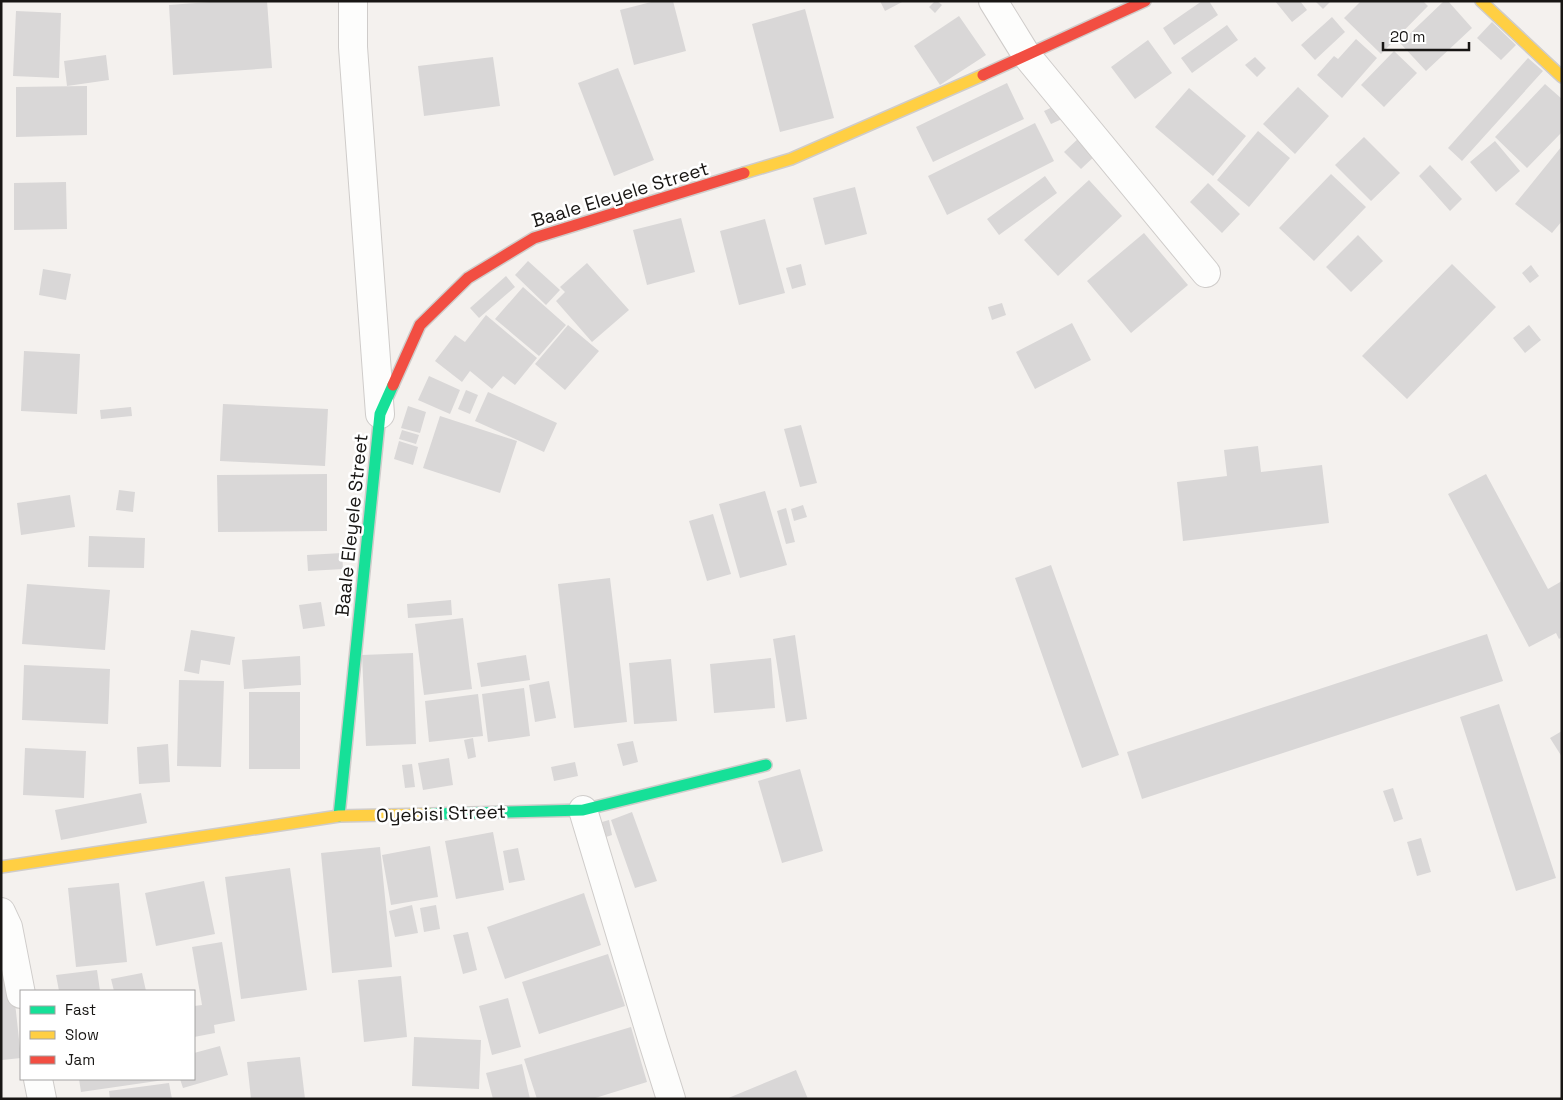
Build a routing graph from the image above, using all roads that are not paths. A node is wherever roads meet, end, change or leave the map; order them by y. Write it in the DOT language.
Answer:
graph roads {
  1 [pos="353,1"];
  2 [pos="993,1"];
  3 [pos="1145,1"];
  4 [pos="1481,1"];
  5 [pos="1027,56"];
  6 [pos="1562,77"];
  7 [pos="1206,273"];
  8 [pos="380,414"];
  9 [pos="766,765"];
  10 [pos="583,810"];
  11 [pos="340,816"];
  12 [pos="1,867"];
  13 [pos="1,912"];
  14 [pos="20,990"];
  15 [pos="38,1080"];
  16 [pos="42,1099"];
  17 [pos="671,1099"];
  1 -- 8 [label="street"];
  2 -- 5 [label="street"];
  3 -- 5 [label="street, Baale Eleyele Street"];
  4 -- 6 [label="street"];
  5 -- 7 [label="street"];
  5 -- 8 [label="street, Baale Eleyele Street"];
  8 -- 11 [label="street, Baale Eleyele Street"];
  9 -- 10 [label="street, Oyebisi Street"];
  10 -- 11 [label="street, Oyebisi Street"];
  10 -- 17 [label="street"];
  11 -- 12 [label="street, Oyebisi Street"];
  13 -- 14 [label="street"];
  15 -- 16 [label="street"];
}
